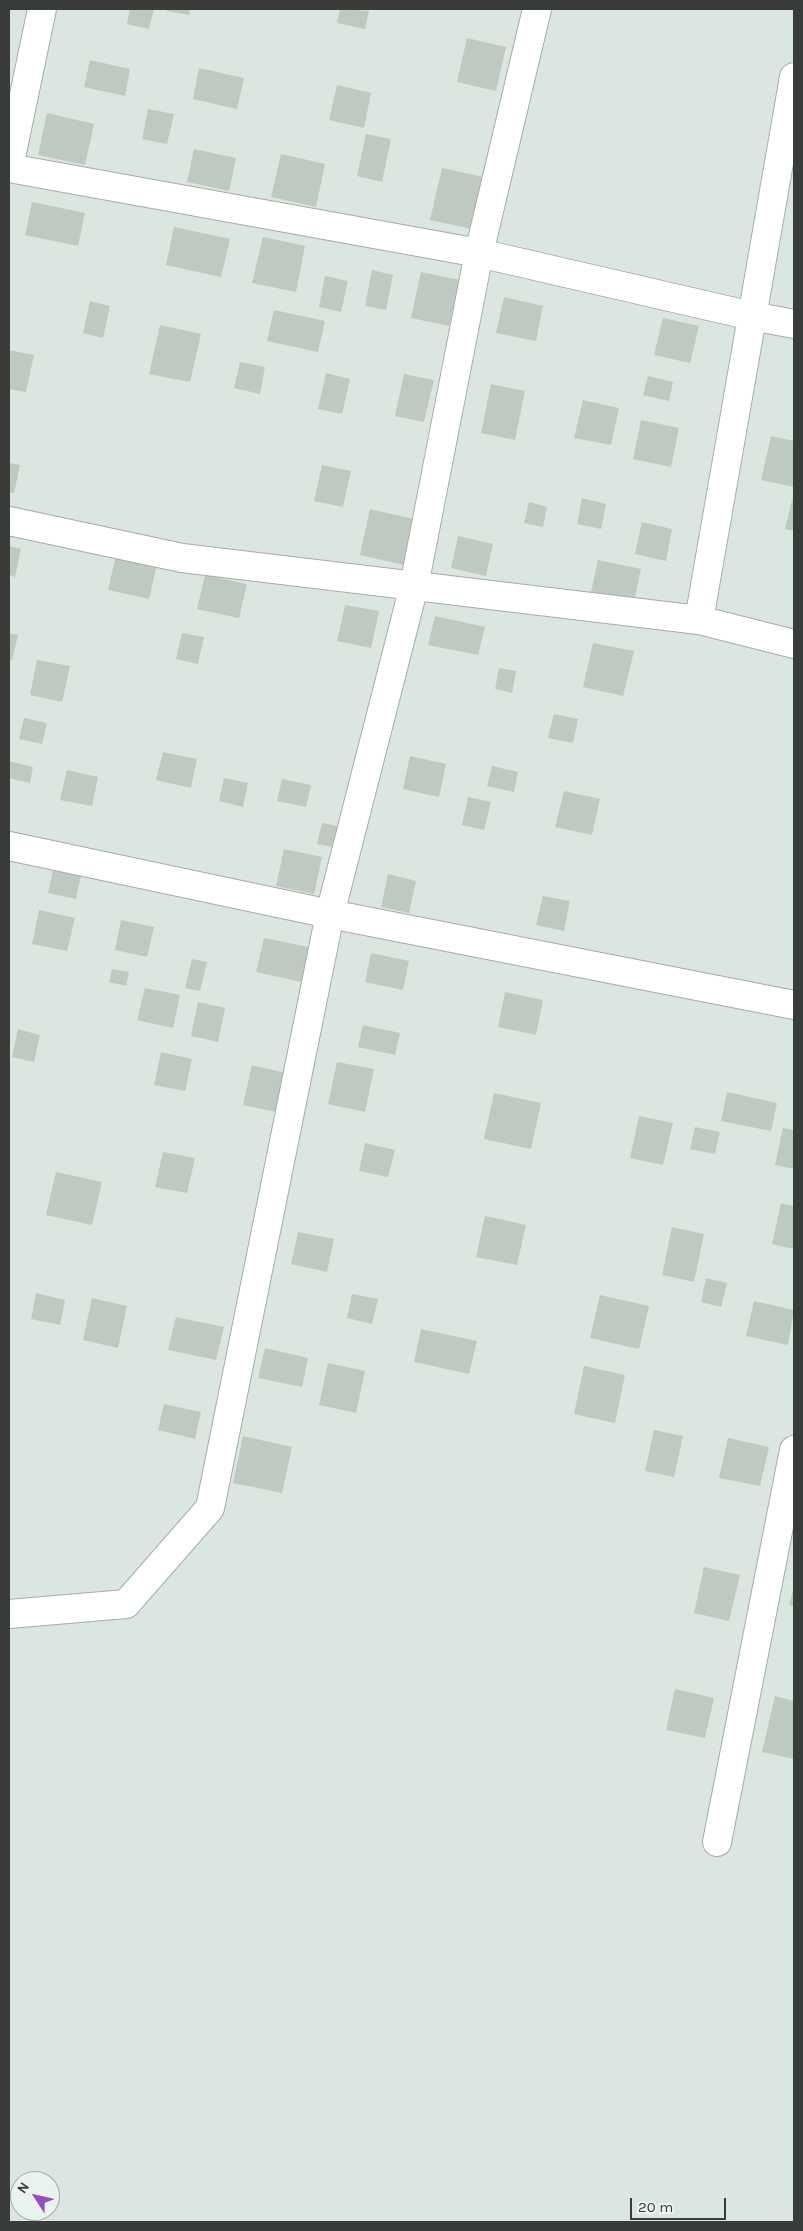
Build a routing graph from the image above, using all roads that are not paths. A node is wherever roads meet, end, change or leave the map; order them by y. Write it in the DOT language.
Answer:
graph roads {
  1 [pos="42,9"];
  2 [pos="537,9"];
  3 [pos="794,77"];
  4 [pos="9,168"];
  5 [pos="480,254"];
  6 [pos="752,316"];
  7 [pos="794,324"];
  8 [pos="9,521"];
  9 [pos="414,586"];
  10 [pos="698,620"];
  11 [pos="794,644"];
  12 [pos="9,846"];
  13 [pos="330,914"];
  14 [pos="794,1005"];
  15 [pos="794,1450"];
  16 [pos="9,1614"];
  17 [pos="717,1842"];
  1 -- 4 [label="street"];
  2 -- 5 [label="street"];
  3 -- 6 [label="street"];
  4 -- 5 [label="street"];
  5 -- 6 [label="street"];
  5 -- 9 [label="street"];
  6 -- 7 [label="street"];
  6 -- 10 [label="street"];
  8 -- 9 [label="street"];
  9 -- 10 [label="street"];
  9 -- 13 [label="street"];
  10 -- 11 [label="street"];
  12 -- 13 [label="street"];
  13 -- 14 [label="street"];
  13 -- 16 [label="street"];
  15 -- 17 [label="street"];
}
